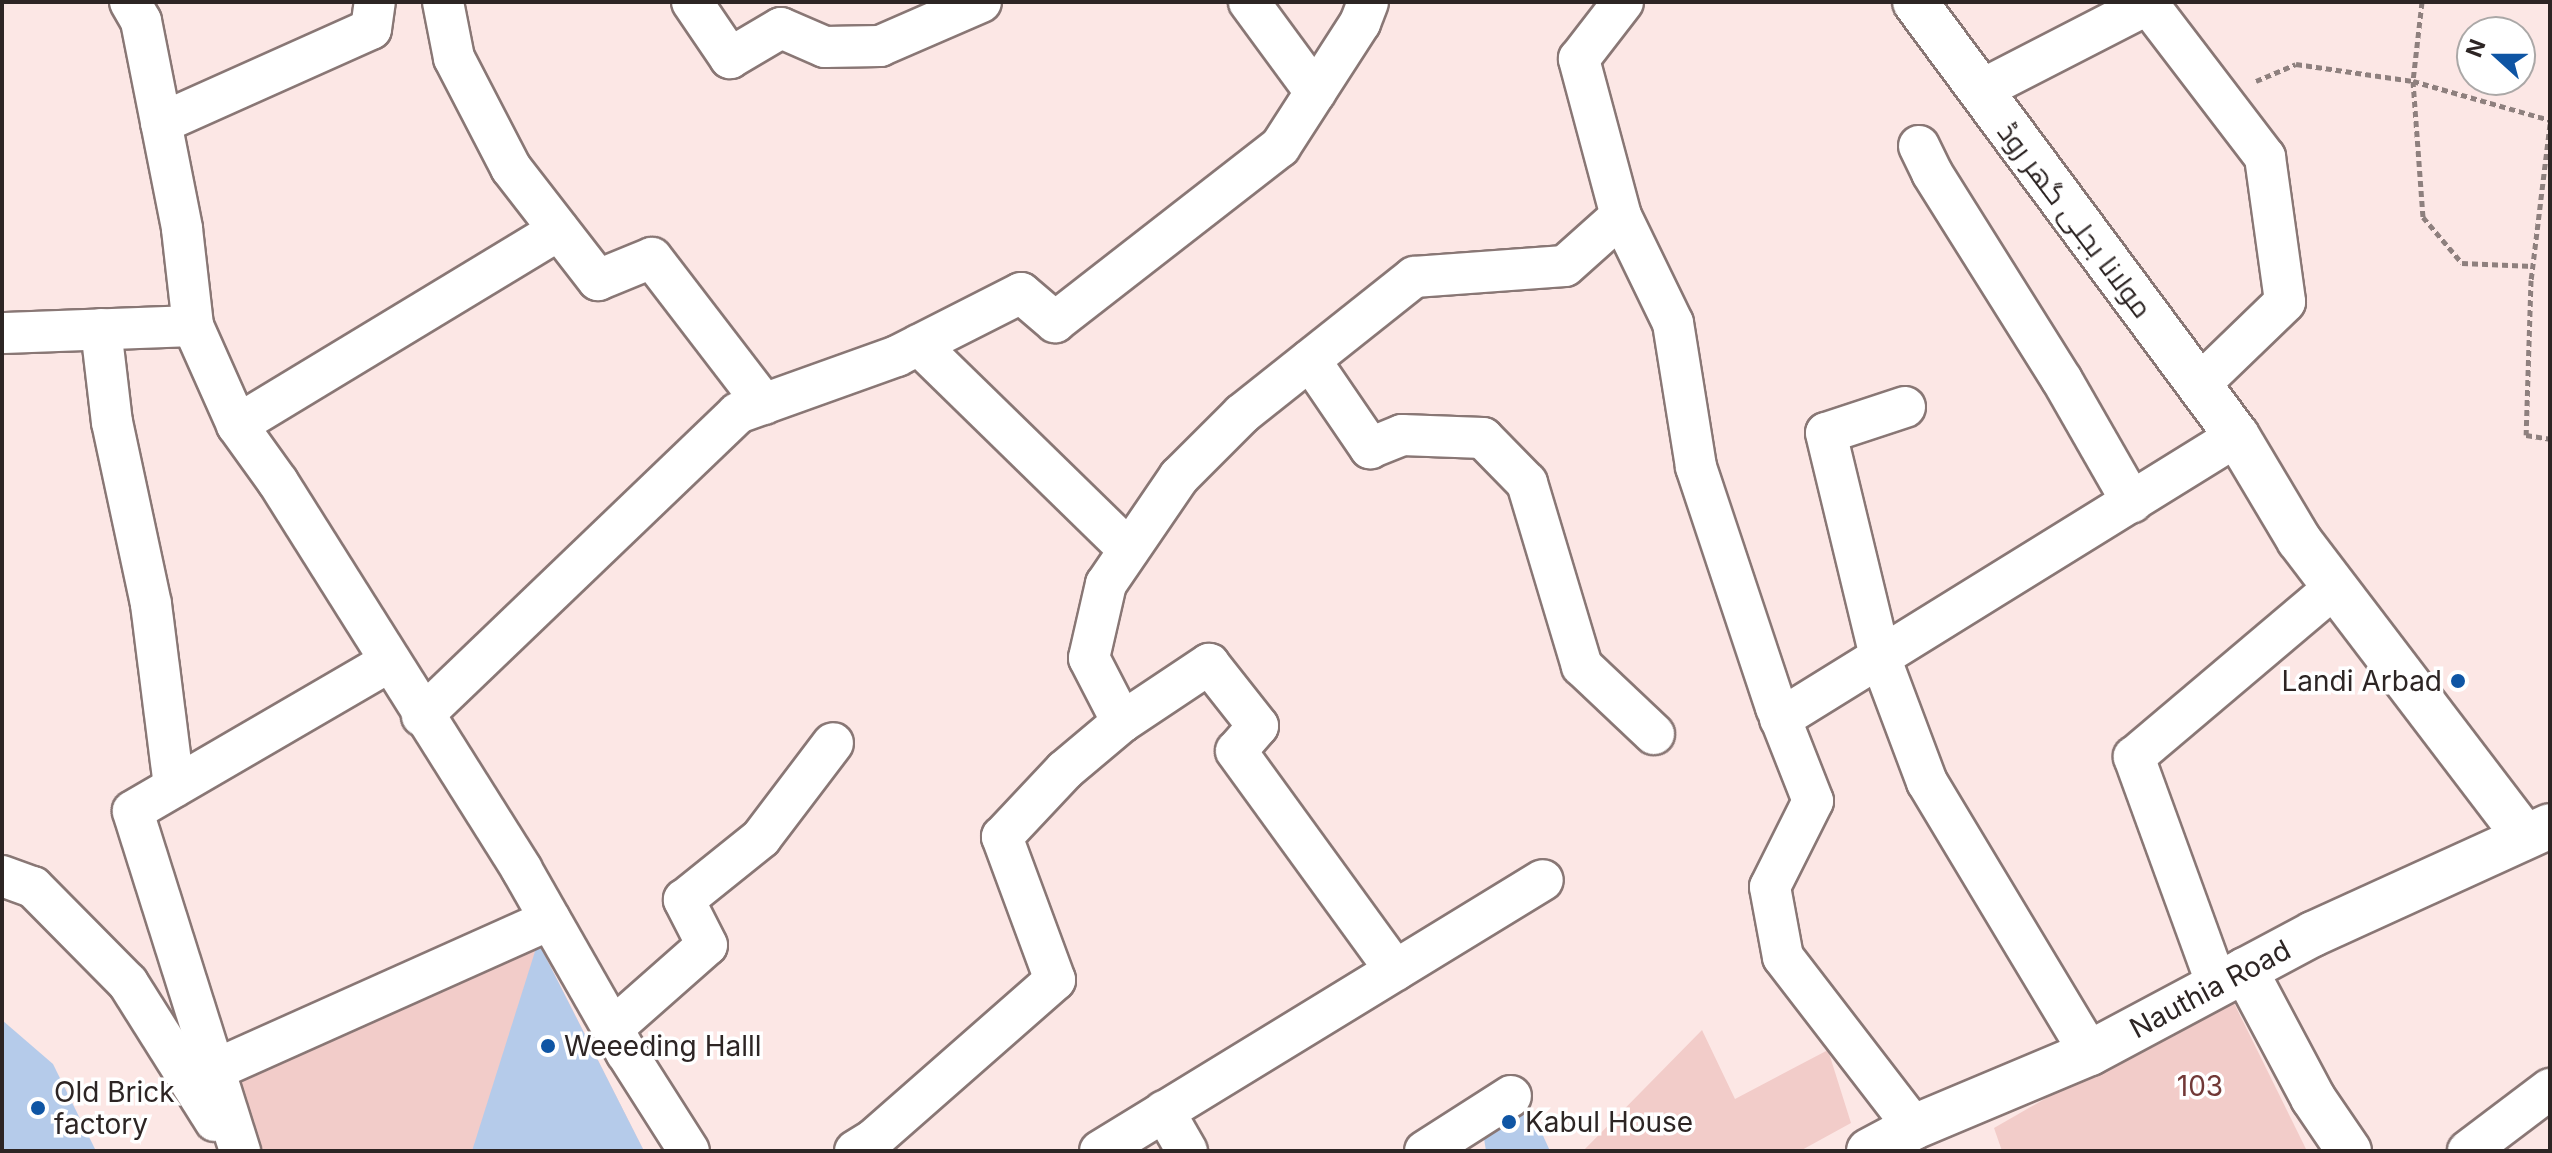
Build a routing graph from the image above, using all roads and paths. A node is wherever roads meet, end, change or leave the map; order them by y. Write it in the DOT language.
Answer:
graph roads {
  1 [pos="130,2"];
  2 [pos="375,2"];
  3 [pos="443,2"];
  4 [pos="692,2"];
  5 [pos="981,2"];
  6 [pos="1249,2"];
  7 [pos="1368,2"];
  8 [pos="1623,2"];
  9 [pos="1915,2"];
  10 [pos="2422,2"];
  11 [pos="2413,81"];
  12 [pos="1979,91"];
  13 [pos="1315,92"];
  14 [pos="2218,97"];
  15 [pos="2550,122"];
  16 [pos="161,123"];
  17 [pos="1919,146"];
  18 [pos="1621,216"];
  19 [pos="559,230"];
  20 [pos="2533,266"];
  21 [pos="193,326"];
  22 [pos="101,329"];
  23 [pos="2,333"];
  24 [pos="919,345"];
  25 [pos="1310,360"];
  26 [pos="2199,385"];
  27 [pos="764,404"];
  28 [pos="1905,407"];
  29 [pos="237,425"];
  30 [pos="2237,436"];
  31 [pos="2550,439"];
  32 [pos="2132,502"];
  33 [pos="1129,550"];
  34 [pos="2335,587"];
  35 [pos="1880,657"];
  36 [pos="389,662"];
  37 [pos="422,716"];
  38 [pos="1780,719"];
  39 [pos="1122,722"];
  40 [pos="1654,734"];
  41 [pos="833,743"];
  42 [pos="174,787"];
  43 [pos="2537,831"];
  44 [pos="2,876"];
  45 [pos="1543,880"];
  46 [pos="550,920"];
  47 [pos="1395,970"];
  48 [pos="2231,978"];
  49 [pos="613,1028"];
  50 [pos="2090,1053"];
  51 [pos="214,1070"];
  52 [pos="2550,1089"];
  53 [pos="1511,1096"];
  54 [pos="1164,1111"];
  55 [pos="1914,1127"];
  56 [pos="237,1151"];
  57 [pos="689,1151"];
  58 [pos="855,1151"];
  59 [pos="1100,1151"];
  60 [pos="1187,1151"];
  61 [pos="1425,1151"];
  62 [pos="1869,1151"];
  63 [pos="2349,1151"];
  64 [pos="2468,1151"];
  1 -- 16 [label="street"];
  2 -- 16 [label="street"];
  3 -- 19 [label="street"];
  4 -- 5 [label="street"];
  6 -- 13 [label="street"];
  7 -- 13 [label="street"];
  8 -- 18 [label="street"];
  9 -- 12 [label="street, مولانا بجلی گھر روڈ"];
  10 -- 11 [label="path"];
  11 -- 14 [label="path"];
  11 -- 15 [label="path"];
  11 -- 20 [label="path"];
  12 -- 14 [label="street"];
  12 -- 26 [label="street, مولانا بجلی گھر روڈ"];
  13 -- 24 [label="street"];
  14 -- 26 [label="street"];
  15 -- 20 [label="path"];
  16 -- 21 [label="street"];
  17 -- 32 [label="street"];
  18 -- 25 [label="street"];
  18 -- 38 [label="street"];
  19 -- 27 [label="street"];
  19 -- 29 [label="street"];
  20 -- 31 [label="path"];
  21 -- 22 [label="street"];
  21 -- 29 [label="street"];
  22 -- 23 [label="street"];
  22 -- 42 [label="street"];
  24 -- 27 [label="street"];
  24 -- 33 [label="street"];
  25 -- 33 [label="street"];
  25 -- 40 [label="street"];
  26 -- 30 [label="street, مولانا بجلی گھر روڈ"];
  27 -- 37 [label="street"];
  28 -- 35 [label="street"];
  29 -- 36 [label="street"];
  30 -- 32 [label="street"];
  30 -- 34 [label="street, مولانا بجلی گھر روڈ"];
  32 -- 35 [label="street"];
  33 -- 39 [label="street"];
  34 -- 43 [label="street, مولانا بجلی گھر روڈ"];
  34 -- 48 [label="street"];
  35 -- 38 [label="street"];
  35 -- 50 [label="street"];
  36 -- 37 [label="street"];
  36 -- 42 [label="street"];
  37 -- 46 [label="street"];
  38 -- 55 [label="street"];
  39 -- 47 [label="street"];
  39 -- 58 [label="street"];
  41 -- 49 [label="street"];
  42 -- 51 [label="street"];
  43 -- 48 [label="street, Nauthia Road"];
  44 -- 56 [label="street"];
  45 -- 47 [label="street"];
  46 -- 49 [label="street"];
  46 -- 51 [label="street"];
  47 -- 54 [label="street"];
  48 -- 50 [label="street, Nauthia Road"];
  48 -- 63 [label="street"];
  49 -- 57 [label="street"];
  50 -- 55 [label="street, Nauthia Road"];
  51 -- 56 [label="street"];
  52 -- 64 [label="street"];
  53 -- 61 [label="street"];
  54 -- 59 [label="street"];
  54 -- 60 [label="street"];
  55 -- 62 [label="street, Nauthia Road"];
}
